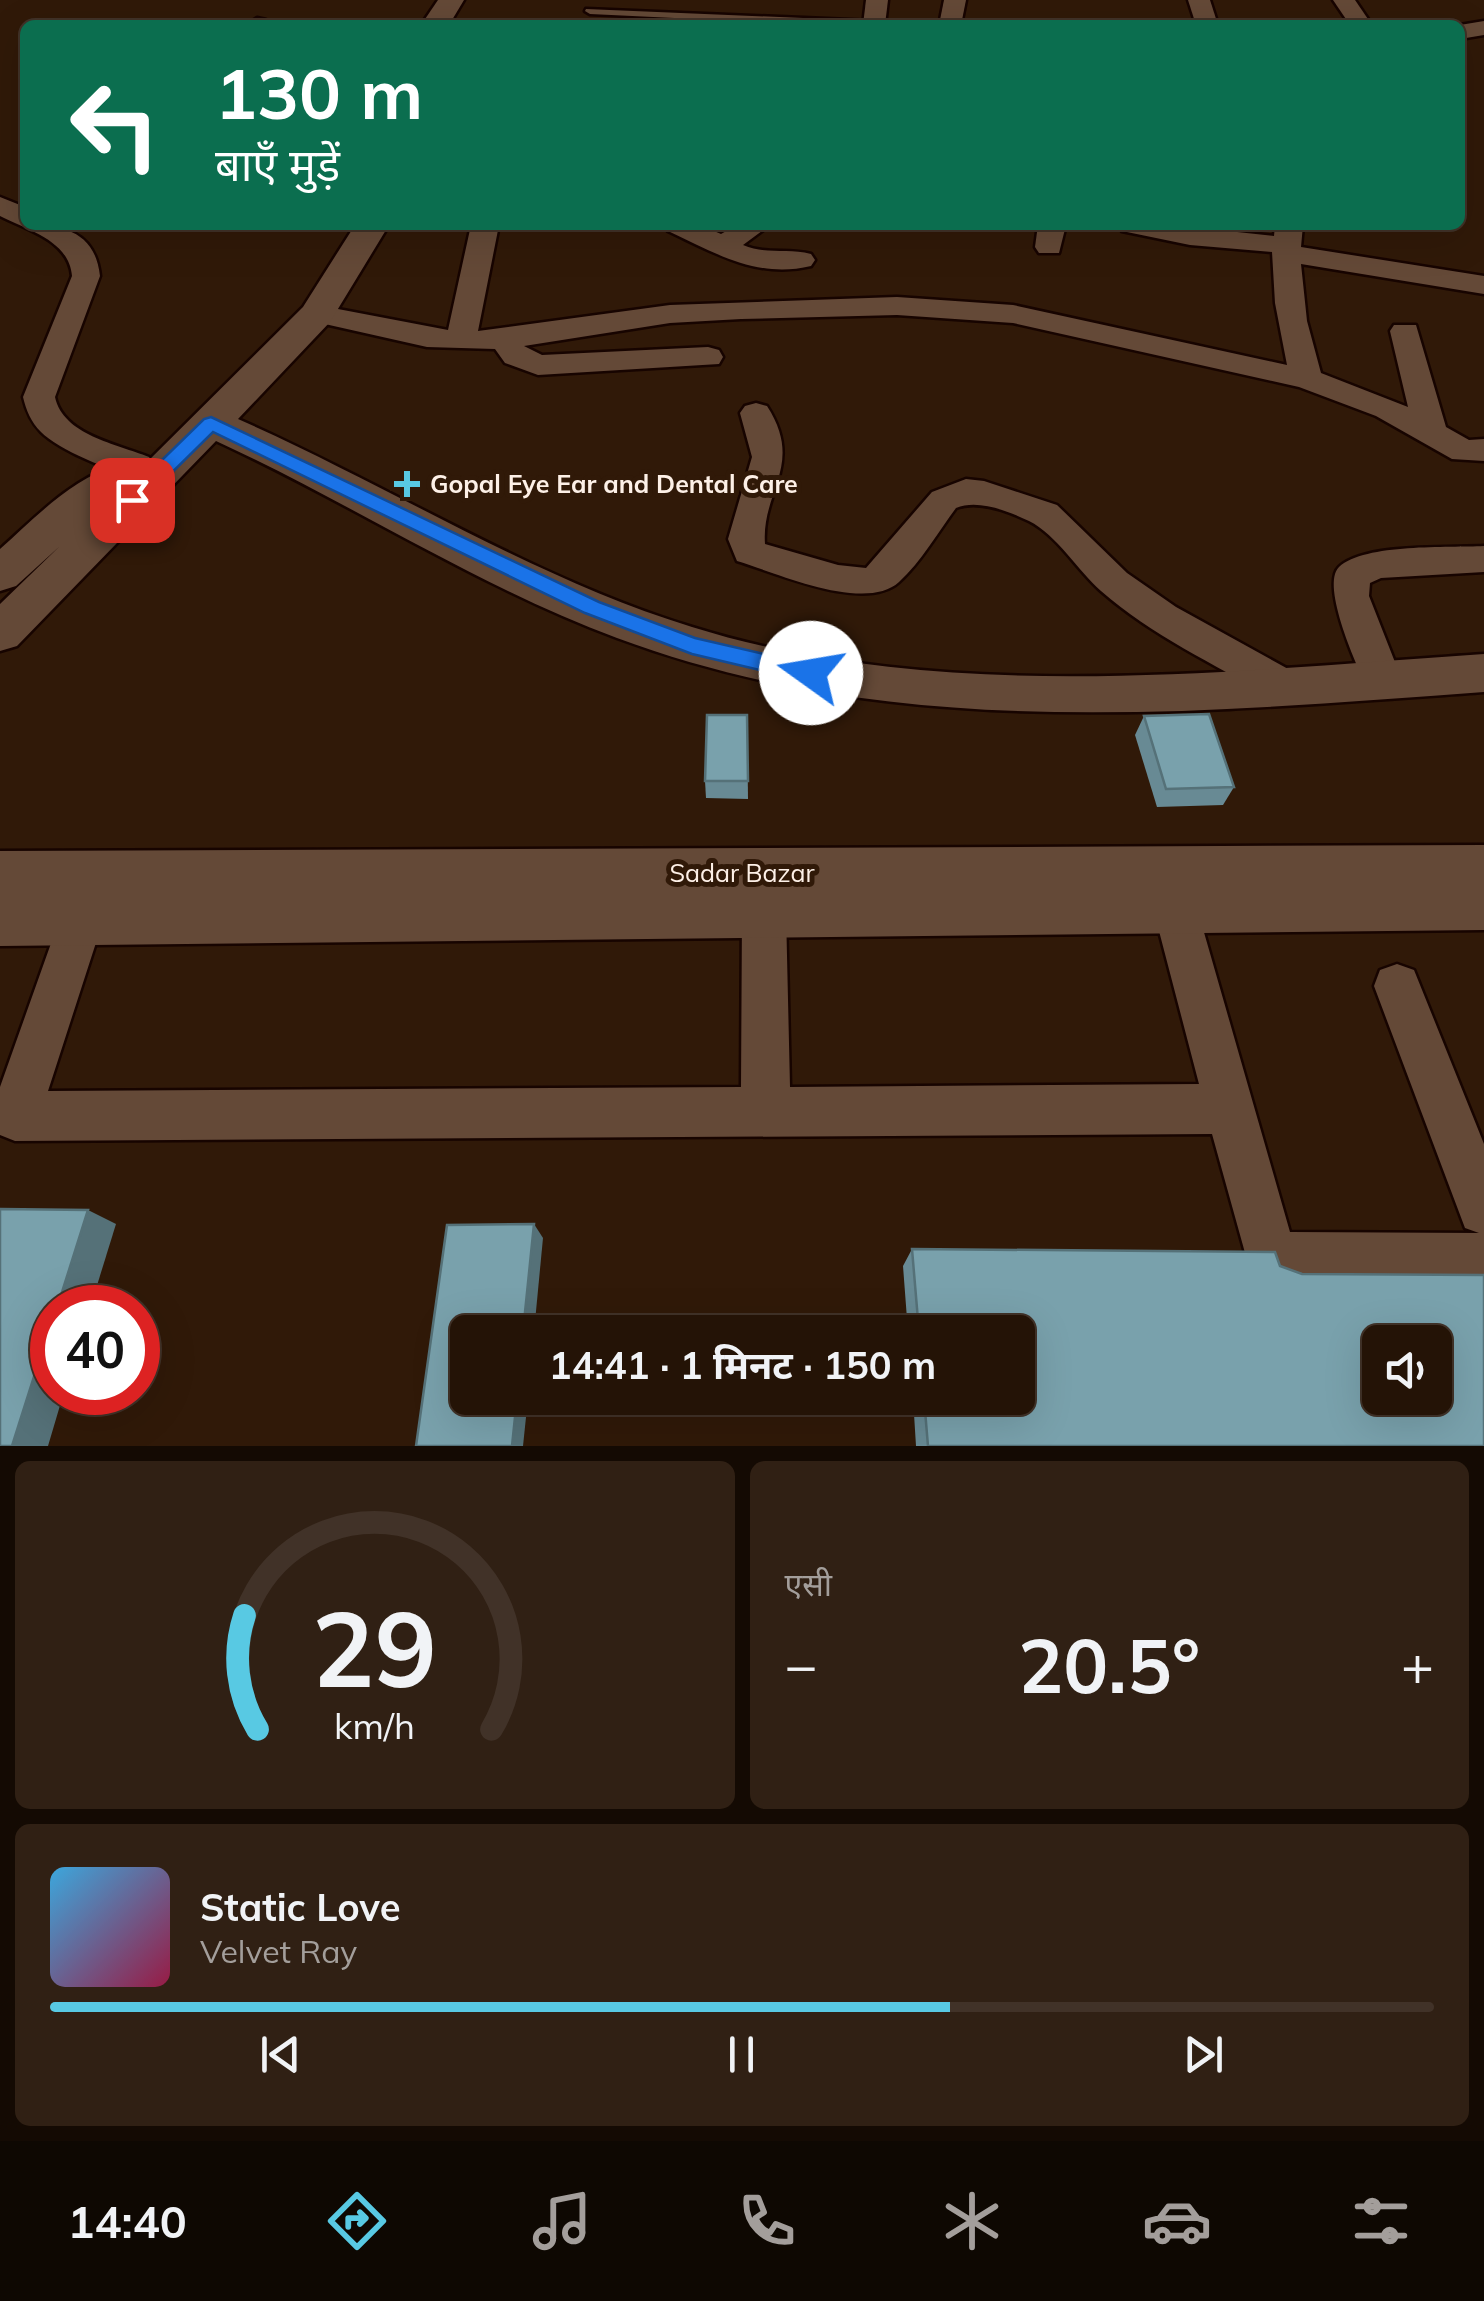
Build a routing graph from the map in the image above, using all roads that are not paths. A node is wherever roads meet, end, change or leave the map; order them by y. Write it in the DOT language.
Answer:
graph roads {
  1 [pos="729,0"];
  2 [pos="590,11"];
  3 [pos="724,17"];
  4 [pos="788,20"];
  5 [pos="47,230"];
  6 [pos="369,230"];
  7 [pos="484,230"];
  8 [pos="688,230"];
  9 [pos="748,230"];
  10 [pos="1154,230"];
  11 [pos="1287,241"];
  12 [pos="721,246"];
  13 [pos="801,260"];
  14 [pos="1484,284"];
  15 [pos="317,314"];
  16 [pos="1406,330"];
  17 [pos="461,340"];
  18 [pos="503,340"];
  19 [pos="708,357"];
  20 [pos="1307,379"];
  21 [pos="756,413"];
  22 [pos="211,423"];
  23 [pos="1430,433"];
  24 [pos="1477,457"];
  25 [pos="137,465"];
  26 [pos="1484,558"];
  27 [pos="0,574"];
  28 [pos="0,634"];
  29 [pos="1484,673"];
  30 [pos="1383,680"];
  31 [pos="1285,686"];
  32 [pos="1484,869"];
  33 [pos="0,875"];
  34 [pos="1484,905"];
  35 [pos="1175,908"];
  36 [pos="764,912"];
  37 [pos="82,918"];
  38 [pos="0,920"];
  39 [pos="1398,986"];
  40 [pos="1228,1109"];
  41 [pos="766,1111"];
  42 [pos="1484,1210"];
  43 [pos="1484,1260"];
  1 -- 3 [label="lane"];
  2 -- 3 [label="lane"];
  3 -- 4 [label="lane"];
  5 -- 25 [label="street"];
  6 -- 15 [label="street"];
  7 -- 17 [label="street"];
  8 -- 12 [label="street"];
  9 -- 12 [label="street"];
  10 -- 11 [label="street"];
  11 -- 14 [label="street"];
  11 -- 20 [label="street"];
  12 -- 13 [label="street"];
  15 -- 17 [label="street"];
  15 -- 22 [label="street"];
  16 -- 23 [label="street"];
  17 -- 18 [label="street"];
  18 -- 19 [label="street"];
  18 -- 20 [label="street"];
  20 -- 23 [label="street"];
  21 -- 31 [label="street"];
  22 -- 25 [label="street"];
  22 -- 28 [label="street"];
  22 -- 31 [label="street"];
  23 -- 24 [label="street"];
  25 -- 27 [label="street"];
  26 -- 30 [label="street"];
  29 -- 30 [label="street"];
  30 -- 31 [label="street"];
  32 -- 33 [label="street, Sadar Bazar"];
  34 -- 35 [label="street"];
  35 -- 36 [label="street"];
  35 -- 40 [label="street"];
  36 -- 37 [label="street"];
  36 -- 41 [label="street"];
  37 -- 38 [label="street"];
  37 -- 41 [label="street"];
  39 -- 42 [label="street"];
  40 -- 41 [label="street"];
  40 -- 43 [label="street"];
}
